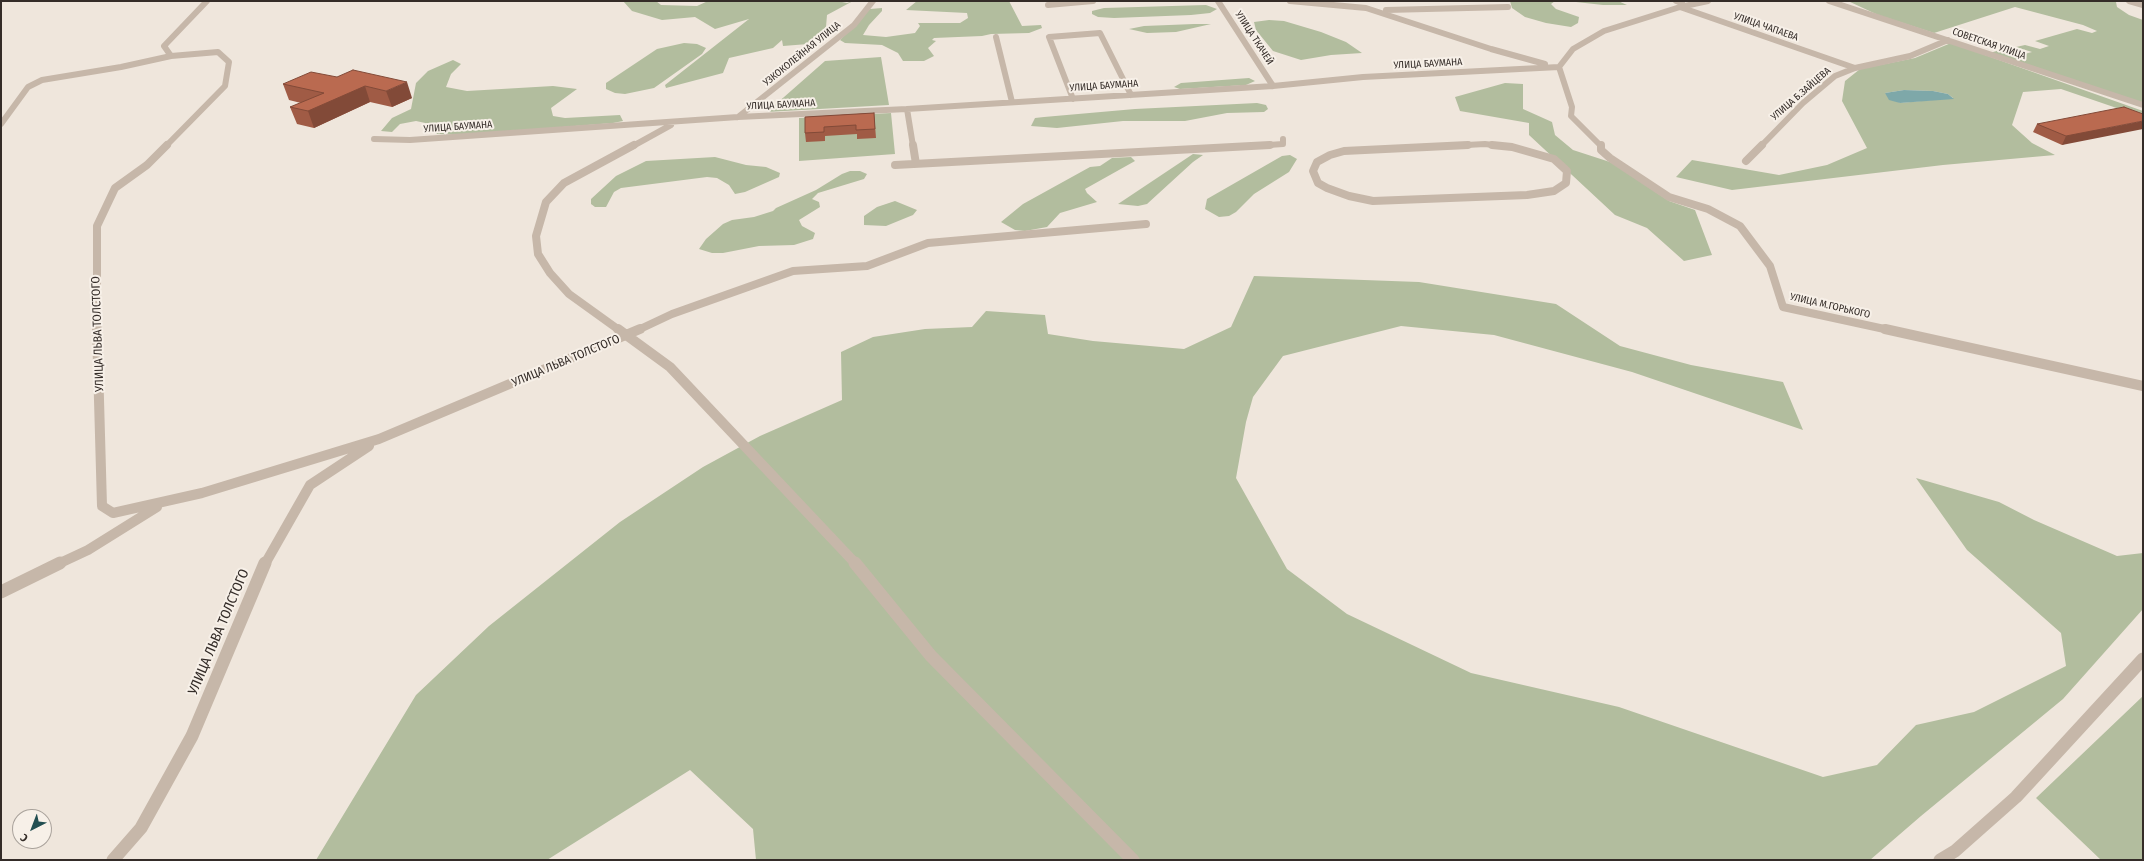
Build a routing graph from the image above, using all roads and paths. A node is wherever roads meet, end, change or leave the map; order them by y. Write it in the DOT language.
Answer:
graph roads {
  1 [pos="207,1"];
  2 [pos="872,1"];
  3 [pos="1093,1"];
  4 [pos="1218,1"];
  5 [pos="1290,1"];
  6 [pos="1359,1"];
  7 [pos="1676,1"];
  8 [pos="1708,1"];
  9 [pos="1829,1"];
  10 [pos="2132,2"];
  11 [pos="1048,4"];
  12 [pos="2143,4"];
  13 [pos="1508,7"];
  14 [pos="1680,7"];
  15 [pos="1366,8"];
  16 [pos="1376,10"];
  17 [pos="996,37"];
  18 [pos="1948,40"];
  19 [pos="170,56"];
  20 [pos="1559,67"];
  21 [pos="1855,68"];
  22 [pos="1273,86"];
  23 [pos="1131,94"];
  24 [pos="1073,99"];
  25 [pos="1012,102"];
  26 [pos="2143,106"];
  27 [pos="908,109"];
  28 [pos="738,117"];
  29 [pos="676,122"];
  30 [pos="1,124"];
  31 [pos="374,139"];
  32 [pos="1283,139"];
  33 [pos="1746,161"];
  34 [pos="916,164"];
  35 [pos="895,165"];
  36 [pos="1318,183"];
  37 [pos="1146,224"];
  38 [pos="628,335"];
  39 [pos="2143,386"];
  40 [pos="379,439"];
  41 [pos="162,504"];
  42 [pos="1,592"];
  43 [pos="2143,659"];
  44 [pos="113,860"];
  45 [pos="1133,860"];
  46 [pos="1940,860"];
  1 -- 19 [label="street"];
  2 -- 28 [label="street, УЗКОКОЛЕЙНАЯ УЛИЦА"];
  3 -- 11 [label="street"];
  4 -- 22 [label="street, УЛИЦА ТКАЧЕЙ"];
  5 -- 15 [label="street, УЛИЦА БАУМАНА"];
  6 -- 15 [label="street"];
  7 -- 14 [label="street"];
  8 -- 14 [label="street"];
  9 -- 18 [label="street, СОВЕТСКАЯ УЛИЦА"];
  10 -- 12 [label="street"];
  13 -- 16 [label="street"];
  14 -- 20 [label="street"];
  14 -- 21 [label="street, УЛИЦА ЧАПАЕВА"];
  15 -- 16 [label="street, УЛИЦА БАУМАНА"];
  16 -- 20 [label="street, УЛИЦА БАУМАНА"];
  17 -- 25 [label="street"];
  18 -- 21 [label="street, УЛИЦА Б.ЗАЙЦЕВА"];
  18 -- 26 [label="street, СОВЕТСКАЯ УЛИЦА"];
  19 -- 30 [label="street"];
  19 -- 41 [label="street, УЛИЦА ЛЬВА ТОЛСТОГО"];
  20 -- 22 [label="street, УЛИЦА БАУМАНА"];
  20 -- 39 [label="street, УЛИЦА М.ГОРЬКОГО"];
  21 -- 33 [label="street, УЛИЦА Б.ЗАЙЦЕВА"];
  22 -- 23 [label="street, УЛИЦА БАУМАНА"];
  23 -- 24 [label="street, УЛИЦА БАУМАНА"];
  23 -- 24 [label="street"];
  24 -- 25 [label="street, УЛИЦА БАУМАНА"];
  25 -- 27 [label="street, УЛИЦА БАУМАНА"];
  27 -- 28 [label="street, УЛИЦА БАУМАНА"];
  27 -- 34 [label="street"];
  28 -- 29 [label="street, УЛИЦА БАУМАНА"];
  29 -- 31 [label="street, УЛИЦА БАУМАНА"];
  29 -- 38 [label="street, УЛИЦА ЛЬВА ТОЛСТОГО"];
  32 -- 34 [label="street"];
  34 -- 35 [label="street"];
  36 -- 36 [label="street"];
  37 -- 38 [label="street"];
  38 -- 40 [label="street, УЛИЦА ЛЬВА ТОЛСТОГО"];
  38 -- 45 [label="street"];
  40 -- 41 [label="street, УЛИЦА ЛЬВА ТОЛСТОГО"];
  40 -- 44 [label="street, УЛИЦА ЛЬВА ТОЛСТОГО"];
  41 -- 42 [label="street"];
  43 -- 46 [label="street"];
}
